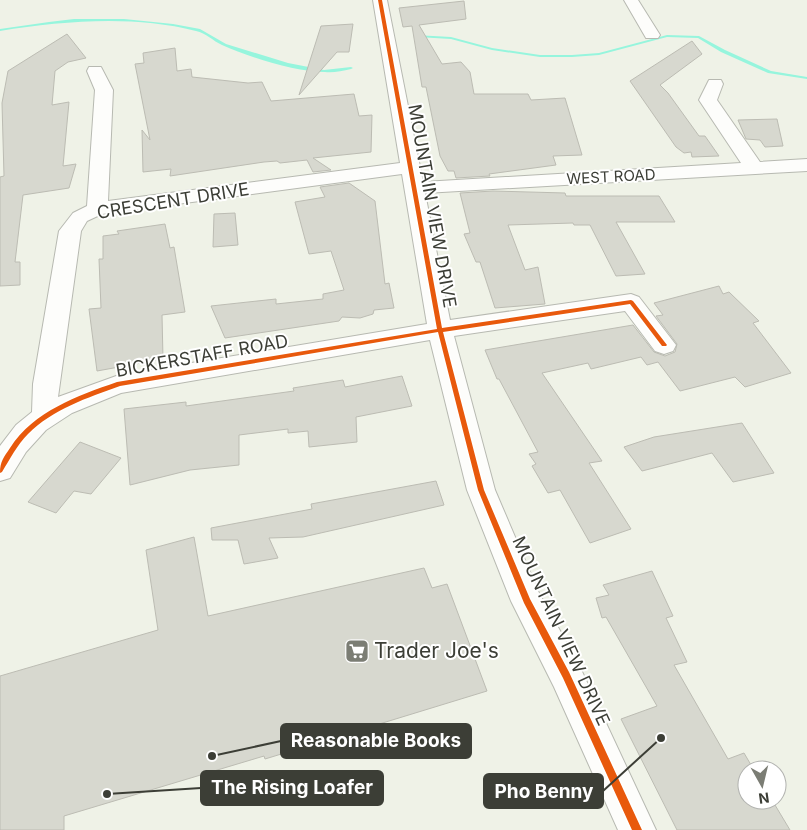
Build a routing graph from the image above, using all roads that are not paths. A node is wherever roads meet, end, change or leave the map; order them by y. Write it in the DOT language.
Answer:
graph roads {
  1 [pos="380,0"];
  2 [pos="631,0"];
  3 [pos="652,34"];
  4 [pos="95,71"];
  5 [pos="715,84"];
  6 [pos="807,165"];
  7 [pos="410,167"];
  8 [pos="755,169"];
  9 [pos="416,188"];
  10 [pos="97,209"];
  11 [pos="440,330"];
  12 [pos="664,345"];
  13 [pos="46,417"];
  14 [pos="0,470"];
  15 [pos="637,830"];
  1 -- 7 [label="street, MOUNTAIN VIEW DRIVE"];
  2 -- 3 [label="street"];
  4 -- 10 [label="street"];
  5 -- 8 [label="street"];
  6 -- 8 [label="street, WEST ROAD"];
  7 -- 9 [label="street, MOUNTAIN VIEW DRIVE"];
  7 -- 10 [label="street, CRESCENT DRIVE"];
  8 -- 9 [label="street, WEST ROAD"];
  9 -- 11 [label="street, MOUNTAIN VIEW DRIVE"];
  10 -- 13 [label="street, CRESCENT DRIVE"];
  11 -- 12 [label="street, BICKERSTAFF ROAD"];
  11 -- 13 [label="street, BICKERSTAFF ROAD"];
  11 -- 15 [label="street, MOUNTAIN VIEW DRIVE"];
  13 -- 14 [label="street, BICKERSTAFF ROAD"];
}
